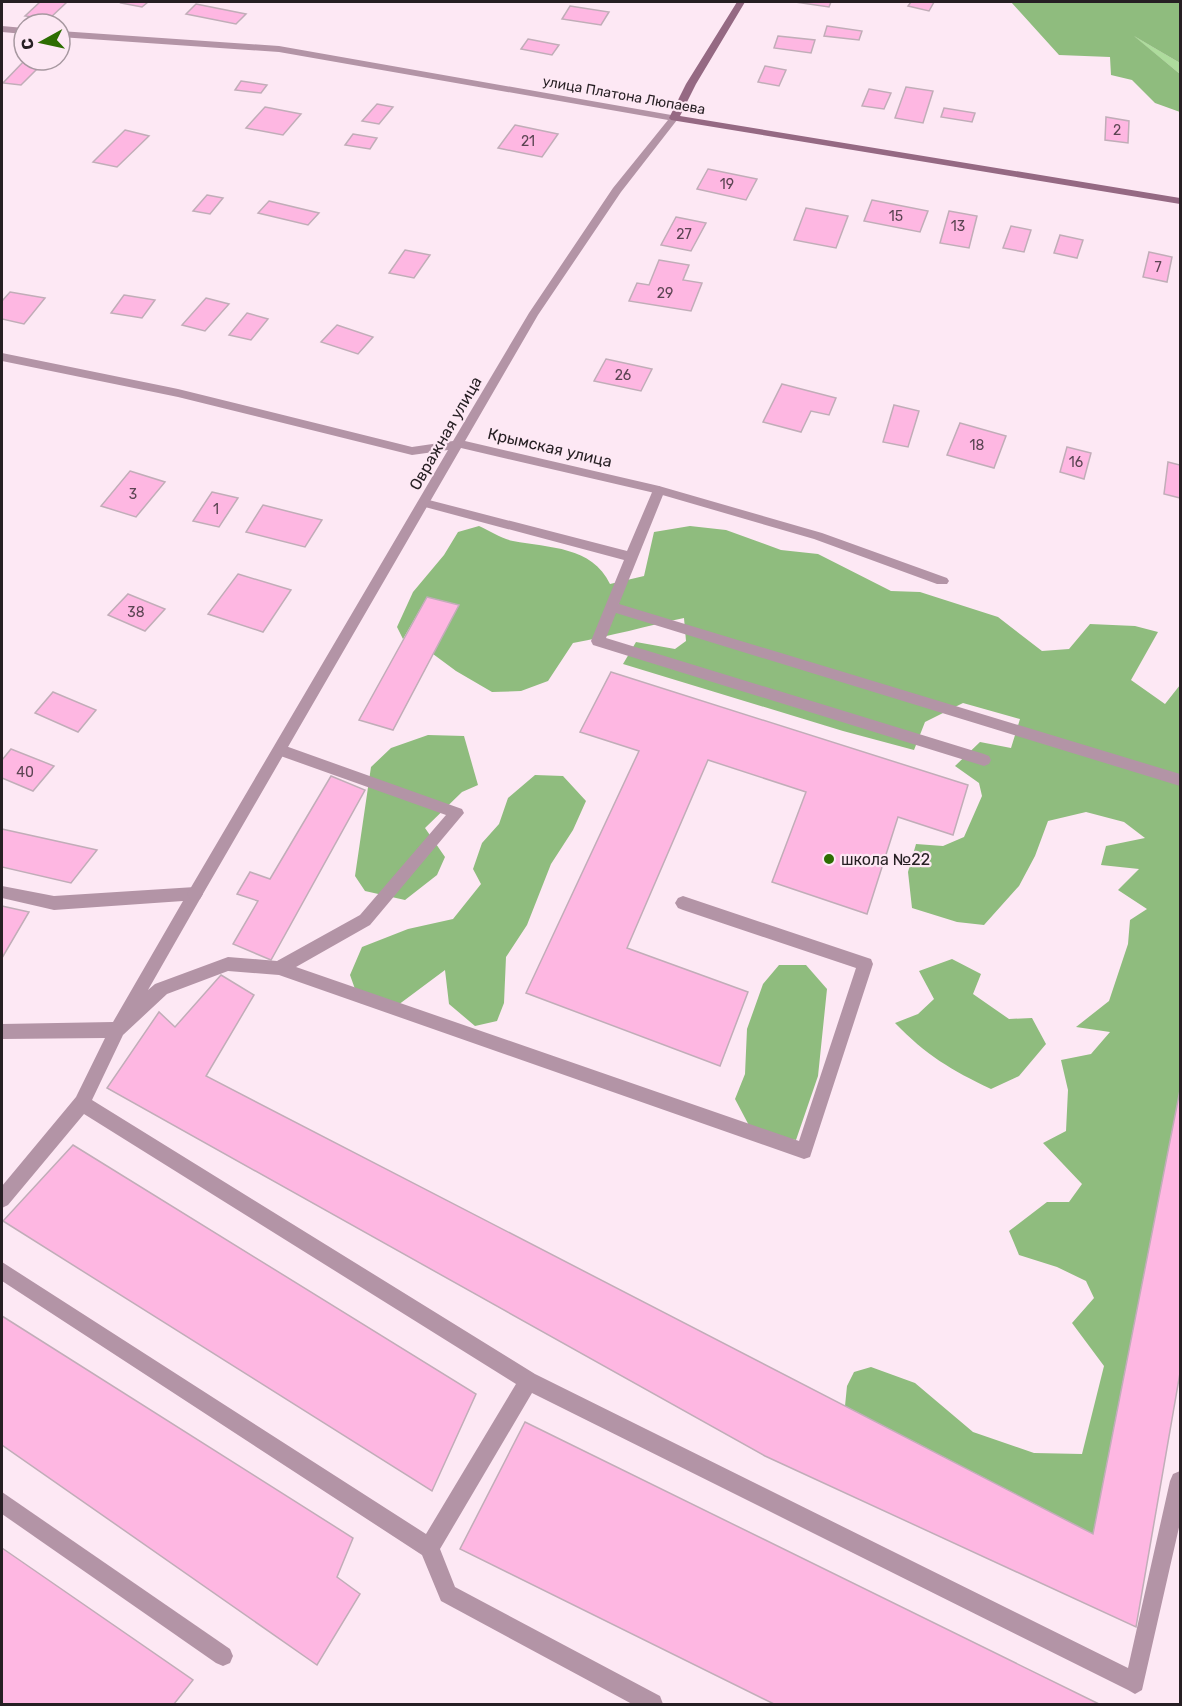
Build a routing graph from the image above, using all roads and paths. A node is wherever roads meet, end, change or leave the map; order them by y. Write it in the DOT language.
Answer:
graph roads {
  1 [pos="741,2"];
  2 [pos="72,35"];
  3 [pos="674,118"];
  4 [pos="1180,201"];
  5 [pos="2,357"];
  6 [pos="460,444"];
  7 [pos="659,490"];
  8 [pos="425,503"];
  9 [pos="631,557"];
  10 [pos="942,581"];
  11 [pos="612,608"];
  12 [pos="280,750"];
  13 [pos="984,760"];
  14 [pos="1180,780"];
  15 [pos="2,892"];
  16 [pos="195,894"];
  17 [pos="683,903"];
  18 [pos="279,968"];
  19 [pos="117,1030"];
  20 [pos="2,1031"];
  21 [pos="82,1103"];
  22 [pos="2,1198"];
  23 [pos="2,1271"];
  24 [pos="528,1381"];
  25 [pos="1180,1481"];
  26 [pos="2,1502"];
  27 [pos="429,1548"];
  28 [pos="223,1656"];
  29 [pos="652,1704"];
  1 -- 3 [label="street, Овражная улица"];
  2 -- 3 [label="street, улица Платона Люпаева"];
  3 -- 4 [label="street, улица Платона Люпаева"];
  3 -- 6 [label="street, Овражная улица"];
  5 -- 6 [label="street, Крымская улица"];
  6 -- 7 [label="street, Крымская улица"];
  6 -- 8 [label="street, Овражная улица"];
  7 -- 9 [label="street"];
  7 -- 10 [label="street, Крымская улица"];
  8 -- 9 [label="street"];
  8 -- 12 [label="street, Овражная улица"];
  9 -- 11 [label="street"];
  11 -- 13 [label="street"];
  11 -- 14 [label="street"];
  12 -- 16 [label="street, Овражная улица"];
  12 -- 18 [label="street"];
  15 -- 16 [label="street"];
  16 -- 19 [label="street, Овражная улица"];
  17 -- 18 [label="street"];
  18 -- 19 [label="street"];
  19 -- 20 [label="street"];
  19 -- 21 [label="street, Овражная улица"];
  21 -- 22 [label="street, Овражная улица"];
  21 -- 24 [label="street"];
  23 -- 27 [label="street"];
  24 -- 25 [label="street"];
  24 -- 27 [label="street"];
  26 -- 28 [label="street"];
  27 -- 29 [label="street"];
}
